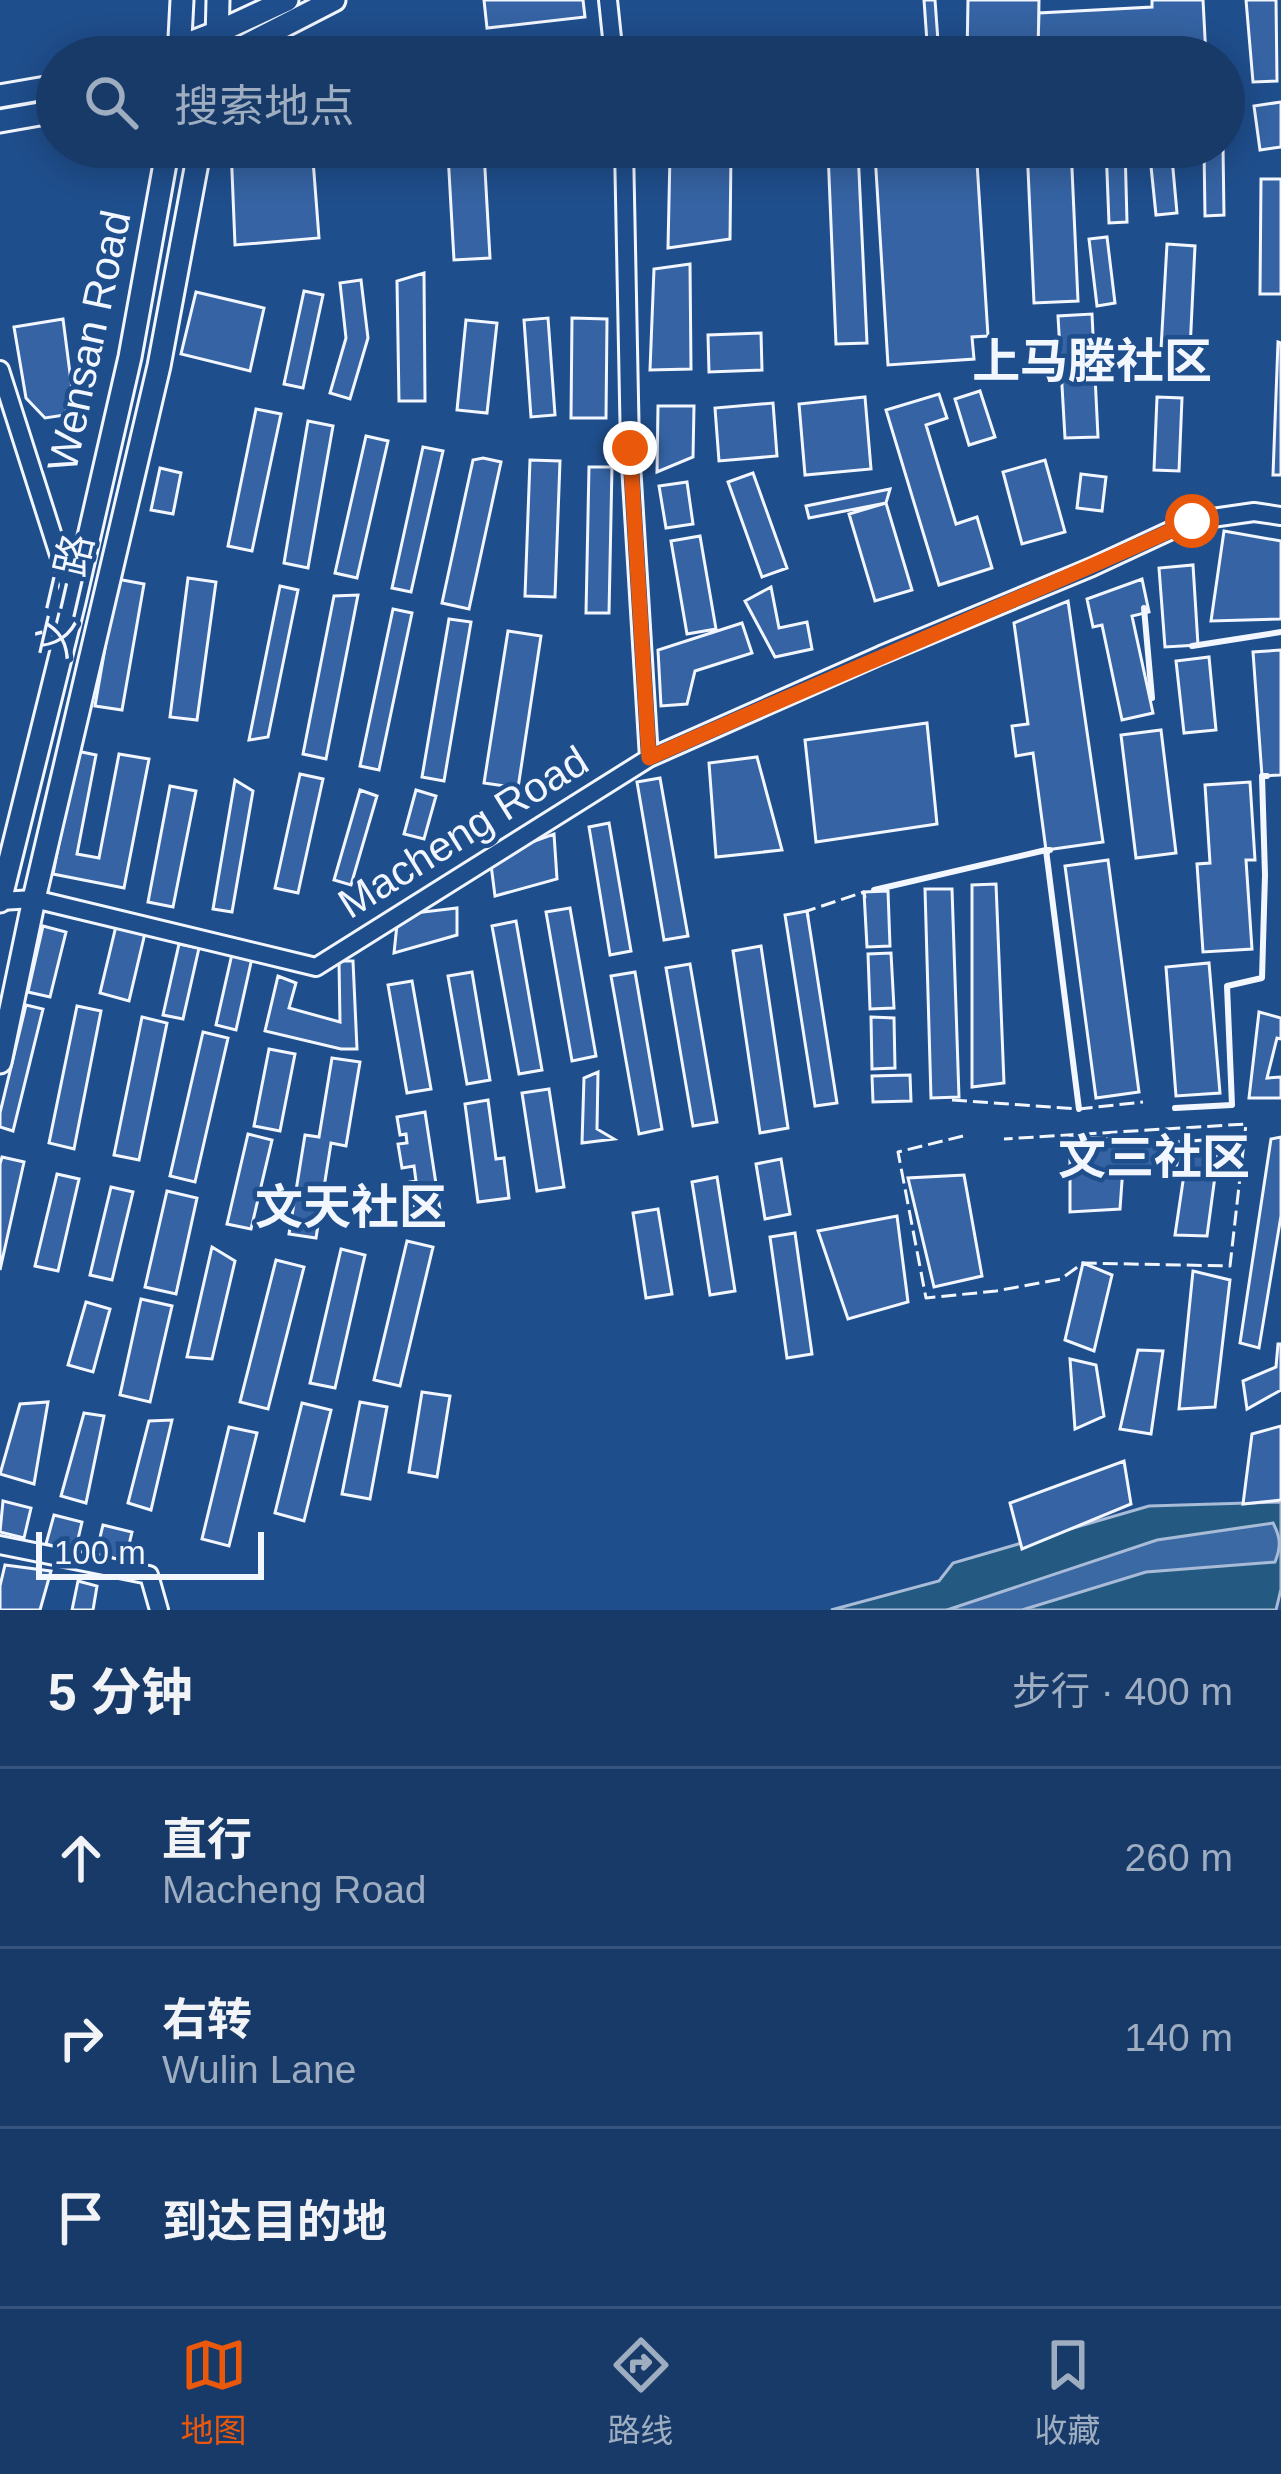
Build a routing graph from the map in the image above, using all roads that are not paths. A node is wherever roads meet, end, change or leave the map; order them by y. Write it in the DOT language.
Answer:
graph roads {
  1 [pos="182,0"];
  2 [pos="218,0"];
  3 [pos="287,0"];
  4 [pos="334,0"];
  5 [pos="608,0"];
  6 [pos="218,32"];
  7 [pos="180,36"];
  8 [pos="211,36"];
  9 [pos="218,36"];
  10 [pos="262,36"];
  11 [pos="612,36"];
  12 [pos="36,90"];
  13 [pos="0,96"];
  14 [pos="36,114"];
  15 [pos="0,122"];
  16 [pos="164,168"];
  17 [pos="196,168"];
  18 [pos="624,168"];
  19 [pos="0,370"];
  20 [pos="1281,516"];
  21 [pos="74,602"];
  22 [pos="649,758"];
  23 [pos="34,898"];
  24 [pos="0,901"];
  25 [pos="0,1062"];
  26 [pos="0,1545"];
  27 [pos="159,1610"];
  1 -- 7 [label="main road"];
  2 -- 6 [label="main road"];
  3 -- 6 [label="main road"];
  4 -- 10 [label="main road"];
  5 -- 11 [label="street"];
  6 -- 8 [label="main road"];
  6 -- 9 [label="main road"];
  12 -- 13 [label="main road"];
  14 -- 15 [label="main road"];
  16 -- 21 [label="main road, Wensan Road"];
  17 -- 23 [label="main road, 文三路"];
  18 -- 22 [label="street"];
  19 -- 21 [label="street"];
  20 -- 22 [label="street, Macheng Road"];
  21 -- 24 [label="main road, Wensan Road"];
  22 -- 23 [label="street, Macheng Road"];
  23 -- 24 [label="street, Macheng Road"];
  23 -- 25 [label="main road, 文三路"];
  26 -- 27 [label="street"];
}
